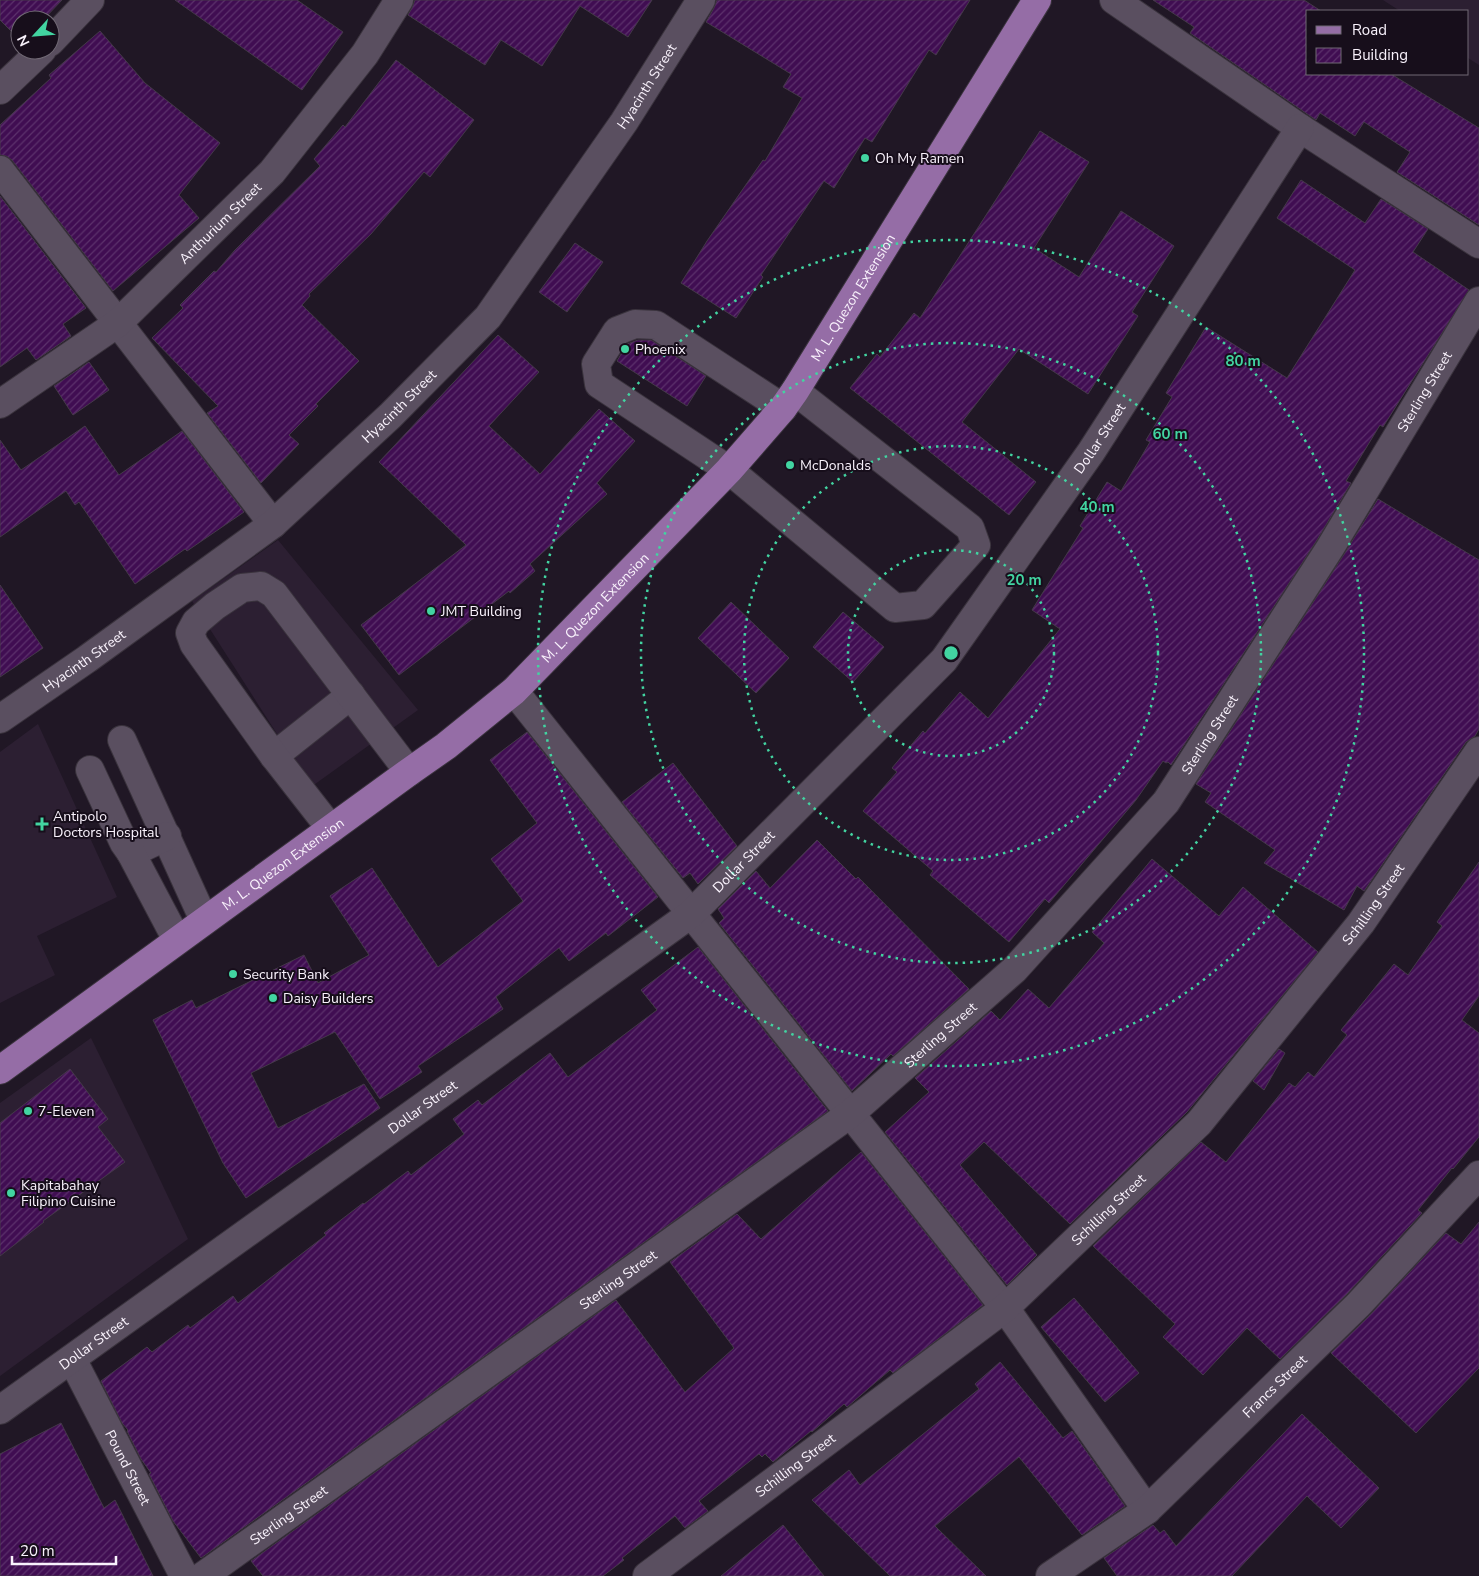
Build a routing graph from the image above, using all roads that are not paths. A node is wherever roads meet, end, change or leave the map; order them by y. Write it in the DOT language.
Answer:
graph roads {
  1 [pos="90,0"];
  2 [pos="399,0"];
  3 [pos="701,0"];
  4 [pos="1037,0"];
  5 [pos="1114,0"];
  6 [pos="60,32"];
  7 [pos="32,60"];
  8 [pos="0,90"];
  9 [pos="1300,128"];
  10 [pos="0,170"];
  11 [pos="1479,244"];
  12 [pos="1479,301"];
  13 [pos="118,323"];
  14 [pos="789,400"];
  15 [pos="0,404"];
  16 [pos="729,470"];
  17 [pos="273,524"];
  18 [pos="514,691"];
  19 [pos="351,695"];
  20 [pos="0,719"];
  21 [pos="122,740"];
  22 [pos="1479,751"];
  23 [pos="274,756"];
  24 [pos="90,770"];
  25 [pos="409,772"];
  26 [pos="331,829"];
  27 [pos="166,836"];
  28 [pos="131,853"];
  29 [pos="690,914"];
  30 [pos="204,920"];
  31 [pos="177,940"];
  32 [pos="0,1070"];
  33 [pos="850,1114"];
  34 [pos="1479,1176"];
  35 [pos="1005,1308"];
  36 [pos="72,1359"];
  37 [pos="0,1410"];
  38 [pos="1147,1510"];
  39 [pos="184,1576"];
  40 [pos="203,1576"];
  41 [pos="647,1576"];
  42 [pos="1050,1576"];
  1 -- 6 [label="street"];
  2 -- 13 [label="street, Anthurium Street"];
  3 -- 17 [label="street, Hyacinth Street"];
  4 -- 14 [label="main road, M. L. Quezon Extension"];
  5 -- 9 [label="street"];
  7 -- 8 [label="street"];
  9 -- 11 [label="street"];
  9 -- 29 [label="street, Dollar Street"];
  10 -- 13 [label="street"];
  12 -- 33 [label="street, Sterling Street"];
  13 -- 15 [label="street, Anthurium Street"];
  13 -- 17 [label="street"];
  14 -- 16 [label="main road, M. L. Quezon Extension"];
  14 -- 16 [label="street"];
  14 -- 16 [label="street"];
  16 -- 18 [label="main road, M. L. Quezon Extension"];
  17 -- 20 [label="street, Hyacinth Street"];
  18 -- 25 [label="main road, M. L. Quezon Extension"];
  18 -- 29 [label="street"];
  19 -- 23 [label="street"];
  19 -- 23 [label="street"];
  19 -- 25 [label="street"];
  21 -- 27 [label="street"];
  22 -- 35 [label="street, Schilling Street"];
  23 -- 26 [label="street"];
  24 -- 28 [label="street"];
  25 -- 26 [label="main road, M. L. Quezon Extension"];
  26 -- 30 [label="main road, M. L. Quezon Extension"];
  27 -- 28 [label="street"];
  27 -- 30 [label="street"];
  28 -- 31 [label="street"];
  29 -- 33 [label="street"];
  29 -- 36 [label="street, Dollar Street"];
  30 -- 31 [label="main road, M. L. Quezon Extension"];
  31 -- 32 [label="main road, M. L. Quezon Extension"];
  33 -- 35 [label="street"];
  33 -- 40 [label="street, Sterling Street"];
  34 -- 38 [label="street, Francs Street"];
  35 -- 38 [label="street"];
  35 -- 41 [label="street, Schilling Street"];
  36 -- 37 [label="street, Dollar Street"];
  36 -- 39 [label="street, Pound Street"];
  38 -- 42 [label="street, Francs Street"];
}
